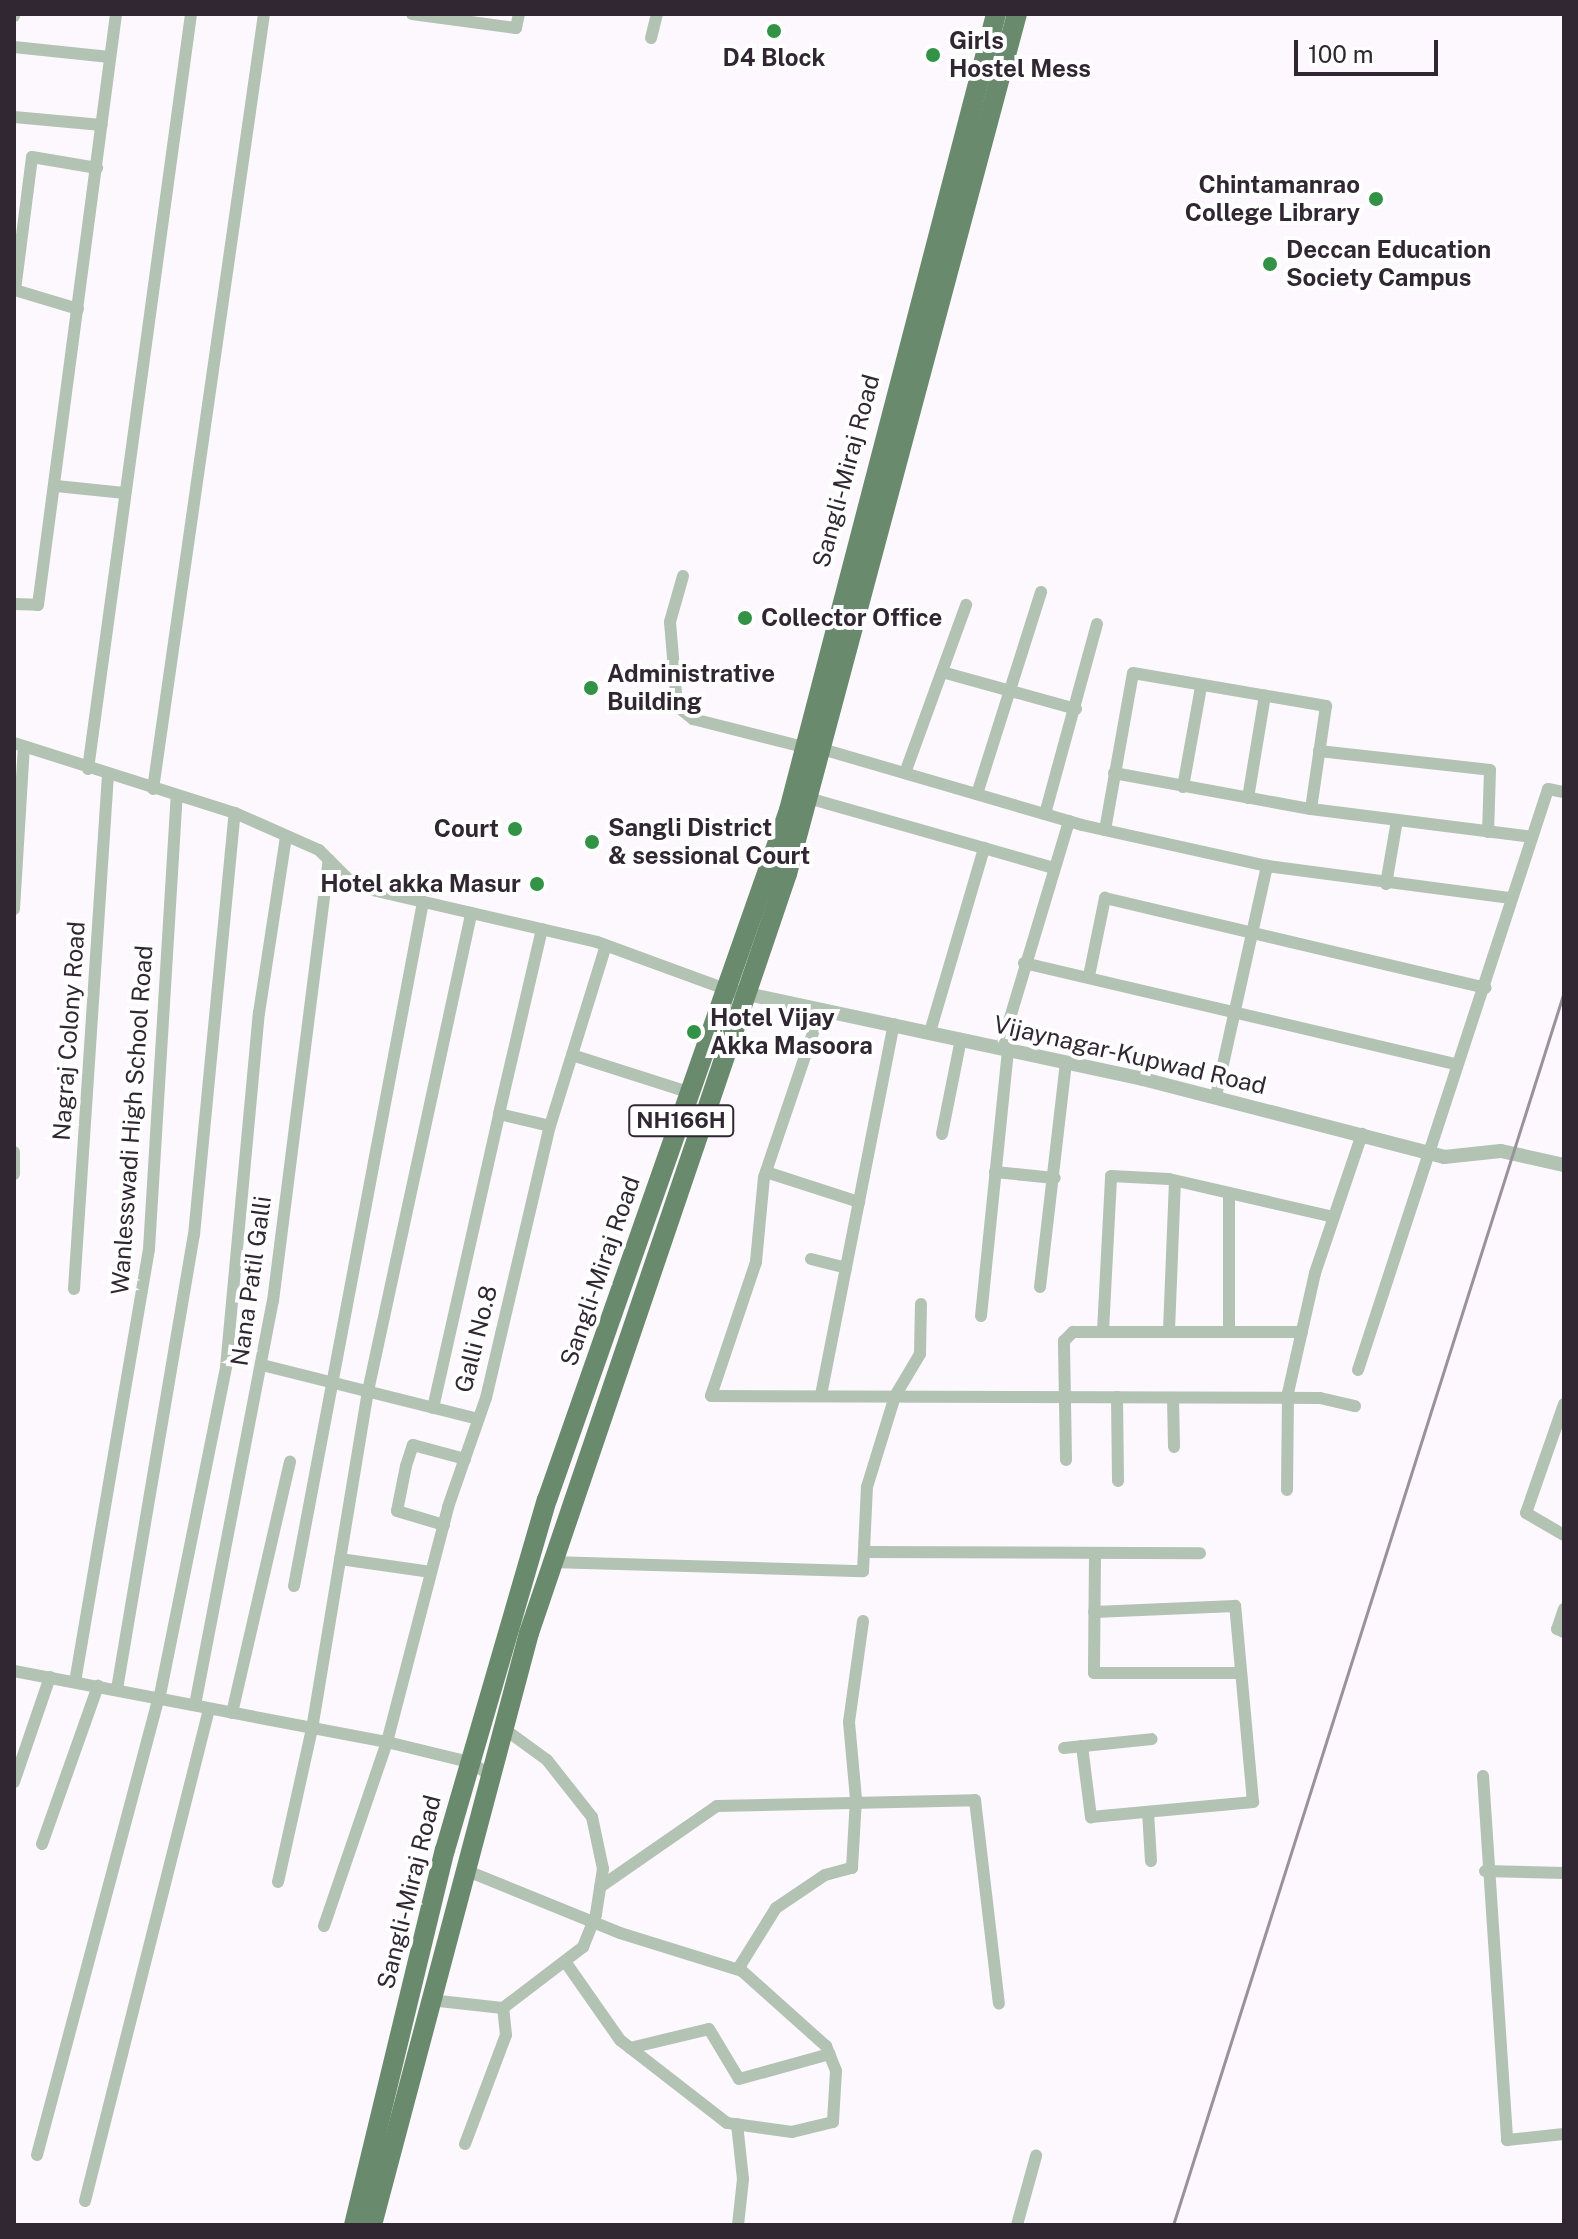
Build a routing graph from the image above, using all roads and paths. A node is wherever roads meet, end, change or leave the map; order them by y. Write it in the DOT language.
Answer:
graph roads {
  1 [pos="116,14"];
  2 [pos="191,14"];
  3 [pos="264,14"];
  4 [pos="412,14"];
  5 [pos="519,14"];
  6 [pos="657,14"];
  7 [pos="996,14"];
  8 [pos="1017,14"];
  9 [pos="651,38"];
  10 [pos="14,47"];
  11 [pos="109,57"];
  12 [pos="14,117"];
  13 [pos="102,125"];
  14 [pos="97,168"];
  15 [pos="78,309"];
  16 [pos="56,486"];
  17 [pos="125,493"];
  18 [pos="683,576"];
  19 [pos="1041,592"];
  20 [pos="14,604"];
  21 [pos="966,605"];
  22 [pos="1097,624"];
  23 [pos="942,672"];
  24 [pos="1201,687"];
  25 [pos="1010,690"];
  26 [pos="1265,695"];
  27 [pos="1076,709"];
  28 [pos="19,745"];
  29 [pos="813,748"];
  30 [pos="1319,751"];
  31 [pos="88,769"];
  32 [pos="905,773"];
  33 [pos="1114,773"];
  34 [pos="108,775"];
  35 [pos="1183,787"];
  36 [pos="153,789"];
  37 [pos="1564,792"];
  38 [pos="977,794"];
  39 [pos="177,796"];
  40 [pos="808,798"];
  41 [pos="1248,798"];
  42 [pos="1311,809"];
  43 [pos="235,813"];
  44 [pos="1045,814"];
  45 [pos="1397,820"];
  46 [pos="1069,821"];
  47 [pos="1105,830"];
  48 [pos="1488,832"];
  49 [pos="286,836"];
  50 [pos="1532,837"];
  51 [pos="984,848"];
  52 [pos="329,860"];
  53 [pos="1267,866"];
  54 [pos="1054,868"];
  55 [pos="1386,884"];
  56 [pos="1511,898"];
  57 [pos="423,902"];
  58 [pos="14,909"];
  59 [pos="471,913"];
  60 [pos="542,929"];
  61 [pos="1253,930"];
  62 [pos="606,945"];
  63 [pos="1024,963"];
  64 [pos="1089,976"];
  65 [pos="1485,988"];
  66 [pos="738,992"];
  67 [pos="821,1009"];
  68 [pos="1235,1011"];
  69 [pos="894,1024"];
  70 [pos="930,1032"];
  71 [pos="961,1039"];
  72 [pos="1004,1049"];
  73 [pos="572,1055"];
  74 [pos="1066,1062"];
  75 [pos="1455,1064"];
  76 [pos="691,1093"];
  77 [pos="1216,1096"];
  78 [pos="499,1114"];
  79 [pos="550,1126"];
  80 [pos="942,1134"];
  81 [pos="1362,1134"];
  82 [pos="1428,1150"];
  83 [pos="14,1152"];
  84 [pos="1564,1165"];
  85 [pos="766,1172"];
  86 [pos="995,1172"];
  87 [pos="14,1174"];
  88 [pos="1055,1178"];
  89 [pos="1175,1181"];
  90 [pos="1229,1193"];
  91 [pos="859,1202"];
  92 [pos="1334,1217"];
  93 [pos="811,1259"];
  94 [pos="846,1268"];
  95 [pos="1040,1287"];
  96 [pos="74,1289"];
  97 [pos="921,1304"];
  98 [pos="981,1316"];
  99 [pos="1169,1330"];
  100 [pos="1103,1331"];
  101 [pos="1229,1331"];
  102 [pos="1302,1332"];
  103 [pos="262,1365"];
  104 [pos="1358,1370"];
  105 [pos="336,1383"];
  106 [pos="368,1391"];
  107 [pos="821,1395"];
  108 [pos="895,1396"];
  109 [pos="1065,1397"];
  110 [pos="1117,1397"];
  111 [pos="1173,1398"];
  112 [pos="1288,1398"];
  113 [pos="1564,1404"];
  114 [pos="1355,1406"];
  115 [pos="433,1408"];
  116 [pos="478,1419"];
  117 [pos="1174,1447"];
  118 [pos="465,1459"];
  119 [pos="1066,1460"];
  120 [pos="290,1462"];
  121 [pos="1118,1481"];
  122 [pos="1287,1490"];
  123 [pos="444,1525"];
  124 [pos="1564,1535"];
  125 [pos="865,1552"];
  126 [pos="1200,1553"];
  127 [pos="1095,1554"];
  128 [pos="340,1559"];
  129 [pos="551,1562"];
  130 [pos="431,1572"];
  131 [pos="294,1586"];
  132 [pos="1564,1609"];
  133 [pos="1094,1612"];
  134 [pos="863,1621"];
  135 [pos="1564,1632"];
  136 [pos="14,1671"];
  137 [pos="1241,1673"];
  138 [pos="50,1677"];
  139 [pos="75,1682"];
  140 [pos="98,1686"];
  141 [pos="117,1689"];
  142 [pos="159,1697"];
  143 [pos="202,1707"];
  144 [pos="232,1713"];
  145 [pos="503,1728"];
  146 [pos="312,1729"];
  147 [pos="1152,1739"];
  148 [pos="387,1742"];
  149 [pos="1082,1746"];
  150 [pos="1064,1748"];
  151 [pos="469,1762"];
  152 [pos="491,1775"];
  153 [pos="1483,1776"];
  154 [pos="14,1782"];
  155 [pos="856,1799"];
  156 [pos="1148,1812"];
  157 [pos="42,1844"];
  158 [pos="1151,1861"];
  159 [pos="465,1870"];
  160 [pos="1485,1871"];
  161 [pos="1564,1873"];
  162 [pos="278,1882"];
  163 [pos="600,1887"];
  164 [pos="593,1922"];
  165 [pos="324,1926"];
  166 [pos="566,1963"];
  167 [pos="738,1969"];
  168 [pos="430,2000"];
  169 [pos="999,2004"];
  170 [pos="503,2008"];
  171 [pos="630,2048"];
  172 [pos="830,2054"];
  173 [pos="737,2124"];
  174 [pos="1564,2134"];
  175 [pos="465,2144"];
  176 [pos="37,2155"];
  177 [pos="1036,2156"];
  178 [pos="85,2201"];
  179 [pos="354,2225"];
  180 [pos="372,2225"];
  181 [pos="738,2225"];
  182 [pos="1017,2225"];
  1 -- 11 [label="street"];
  2 -- 17 [label="street"];
  3 -- 36 [label="street"];
  4 -- 5 [label="street"];
  6 -- 9 [label="street"];
  7 -- 29 [label="highway, Sangli-Miraj Road / NH166H"];
  8 -- 29 [label="highway, Sangli-Miraj Road"];
  10 -- 11 [label="street"];
  11 -- 13 [label="street"];
  12 -- 13 [label="street"];
  13 -- 14 [label="street"];
  14 -- 15 [label="street"];
  14 -- 15 [label="street"];
  15 -- 16 [label="street"];
  16 -- 17 [label="street"];
  16 -- 20 [label="street"];
  17 -- 31 [label="street"];
  18 -- 29 [label="street"];
  19 -- 25 [label="street"];
  21 -- 23 [label="street"];
  22 -- 27 [label="street"];
  23 -- 25 [label="street"];
  23 -- 32 [label="street"];
  24 -- 26 [label="street"];
  24 -- 33 [label="street"];
  24 -- 35 [label="street"];
  25 -- 27 [label="street"];
  25 -- 38 [label="street"];
  26 -- 30 [label="street"];
  26 -- 41 [label="street"];
  27 -- 44 [label="street"];
  28 -- 31 [label="street"];
  28 -- 58 [label="street"];
  29 -- 32 [label="street"];
  29 -- 40 [label="highway, Sangli-Miraj Road"];
  29 -- 66 [label="highway, Sangli-Miraj Road / NH166H"];
  30 -- 42 [label="street"];
  30 -- 48 [label="street"];
  31 -- 34 [label="street"];
  32 -- 38 [label="street"];
  33 -- 35 [label="street"];
  33 -- 47 [label="street"];
  34 -- 36 [label="street"];
  34 -- 96 [label="street, Nagraj Colony Road"];
  35 -- 41 [label="street"];
  36 -- 39 [label="street"];
  37 -- 50 [label="street"];
  38 -- 44 [label="street"];
  39 -- 43 [label="street"];
  39 -- 139 [label="street, Wanlesswadi High School Road"];
  40 -- 51 [label="street"];
  40 -- 66 [label="highway, Sangli-Miraj Road"];
  41 -- 42 [label="street"];
  42 -- 45 [label="street"];
  43 -- 49 [label="street"];
  43 -- 141 [label="street"];
  44 -- 46 [label="street"];
  45 -- 48 [label="street"];
  45 -- 55 [label="street"];
  46 -- 47 [label="street"];
  46 -- 54 [label="street"];
  47 -- 53 [label="street"];
  48 -- 50 [label="street"];
  49 -- 52 [label="street"];
  49 -- 142 [label="street"];
  50 -- 56 [label="street"];
  51 -- 54 [label="street"];
  51 -- 70 [label="street"];
  52 -- 57 [label="street"];
  52 -- 103 [label="street, Nana Patil Galli"];
  53 -- 55 [label="street"];
  53 -- 61 [label="street"];
  54 -- 63 [label="street"];
  55 -- 56 [label="street"];
  56 -- 65 [label="street"];
  57 -- 59 [label="street"];
  57 -- 105 [label="street"];
  59 -- 60 [label="street"];
  59 -- 106 [label="street"];
  60 -- 62 [label="street"];
  60 -- 78 [label="street"];
  61 -- 64 [label="street"];
  61 -- 65 [label="street"];
  61 -- 68 [label="street"];
  62 -- 66 [label="street"];
  62 -- 73 [label="street, Galli No.8"];
  63 -- 64 [label="street"];
  63 -- 72 [label="street"];
  64 -- 68 [label="street"];
  65 -- 75 [label="street"];
  66 -- 67 [label="street, Vijaynagar-Kupwad Road"];
  66 -- 76 [label="highway, Sangli-Miraj Road / NH166H"];
  66 -- 129 [label="highway, Sangli-Miraj Road"];
  67 -- 69 [label="street, Vijaynagar-Kupwad Road"];
  67 -- 85 [label="street"];
  68 -- 75 [label="street"];
  68 -- 77 [label="street"];
  69 -- 70 [label="street, Vijaynagar-Kupwad Road"];
  69 -- 91 [label="street"];
  70 -- 71 [label="street, Vijaynagar-Kupwad Road"];
  71 -- 72 [label="street, Vijaynagar-Kupwad Road"];
  71 -- 80 [label="street"];
  72 -- 74 [label="street, Vijaynagar-Kupwad Road"];
  72 -- 86 [label="street"];
  73 -- 76 [label="street"];
  73 -- 79 [label="street, Galli No.8"];
  74 -- 77 [label="street, Vijaynagar-Kupwad Road"];
  74 -- 88 [label="street"];
  75 -- 82 [label="street"];
  76 -- 151 [label="highway, Sangli-Miraj Road / NH166H"];
  77 -- 81 [label="street, Vijaynagar-Kupwad Road"];
  78 -- 79 [label="street"];
  78 -- 115 [label="street"];
  79 -- 116 [label="street, Galli No.8"];
  81 -- 82 [label="street, Vijaynagar-Kupwad Road"];
  81 -- 92 [label="street"];
  82 -- 84 [label="street, Vijaynagar-Kupwad Road"];
  82 -- 104 [label="street"];
  83 -- 87 [label="street"];
  85 -- 91 [label="street"];
  85 -- 107 [label="street"];
  86 -- 88 [label="street"];
  86 -- 98 [label="street"];
  88 -- 95 [label="street"];
  89 -- 90 [label="street"];
  89 -- 99 [label="street"];
  89 -- 100 [label="street"];
  90 -- 92 [label="street"];
  90 -- 101 [label="street"];
  91 -- 94 [label="street"];
  92 -- 102 [label="street"];
  93 -- 94 [label="street"];
  94 -- 107 [label="street"];
  97 -- 108 [label="street"];
  99 -- 100 [label="street"];
  99 -- 101 [label="street"];
  100 -- 109 [label="street"];
  101 -- 102 [label="street"];
  102 -- 112 [label="street"];
  103 -- 105 [label="street"];
  103 -- 143 [label="street, Nana Patil Galli"];
  105 -- 106 [label="street"];
  105 -- 131 [label="street"];
  106 -- 115 [label="street"];
  106 -- 128 [label="street"];
  107 -- 108 [label="street"];
  108 -- 109 [label="street"];
  108 -- 125 [label="street"];
  109 -- 110 [label="street"];
  109 -- 119 [label="street"];
  110 -- 111 [label="street"];
  110 -- 121 [label="street"];
  111 -- 112 [label="street"];
  111 -- 117 [label="street"];
  112 -- 114 [label="street"];
  112 -- 122 [label="street"];
  113 -- 124 [label="street"];
  115 -- 116 [label="street"];
  116 -- 118 [label="street, Galli No.8"];
  118 -- 123 [label="street, Galli No.8"];
  118 -- 123 [label="street"];
  120 -- 144 [label="street"];
  123 -- 130 [label="street, Galli No.8"];
  125 -- 127 [label="street"];
  125 -- 129 [label="street"];
  126 -- 127 [label="street"];
  127 -- 133 [label="street"];
  128 -- 130 [label="street"];
  128 -- 146 [label="street"];
  129 -- 145 [label="highway, Sangli-Miraj Road"];
  130 -- 148 [label="street, Galli No.8"];
  132 -- 135 [label="street"];
  133 -- 137 [label="street"];
  133 -- 137 [label="street"];
  134 -- 155 [label="street"];
  136 -- 138 [label="street"];
  137 -- 156 [label="street"];
  138 -- 139 [label="street"];
  138 -- 154 [label="street"];
  139 -- 140 [label="street"];
  140 -- 141 [label="street"];
  140 -- 157 [label="street"];
  141 -- 142 [label="street"];
  142 -- 143 [label="street"];
  142 -- 176 [label="street"];
  143 -- 144 [label="street"];
  143 -- 178 [label="street, Nana Patil Galli"];
  144 -- 146 [label="street"];
  145 -- 152 [label="highway, Sangli-Miraj Road"];
  145 -- 163 [label="street"];
  146 -- 148 [label="street"];
  146 -- 162 [label="street"];
  147 -- 149 [label="street"];
  148 -- 151 [label="street"];
  148 -- 165 [label="street, Galli No.8"];
  149 -- 150 [label="street"];
  149 -- 156 [label="street"];
  151 -- 152 [label="street"];
  151 -- 179 [label="highway, Sangli-Miraj Road / NH166H"];
  152 -- 159 [label="highway, Sangli-Miraj Road"];
  153 -- 160 [label="street"];
  155 -- 163 [label="street"];
  155 -- 167 [label="street"];
  155 -- 169 [label="street"];
  156 -- 158 [label="street"];
  159 -- 164 [label="street"];
  159 -- 168 [label="highway, Sangli-Miraj Road"];
  160 -- 161 [label="street"];
  160 -- 174 [label="street"];
  163 -- 164 [label="street"];
  164 -- 166 [label="street"];
  164 -- 167 [label="street"];
  166 -- 170 [label="street"];
  166 -- 171 [label="street"];
  167 -- 172 [label="street"];
  168 -- 170 [label="street"];
  168 -- 180 [label="highway, Sangli-Miraj Road"];
  170 -- 175 [label="street"];
  171 -- 172 [label="street"];
  171 -- 173 [label="street"];
  172 -- 173 [label="street"];
  173 -- 181 [label="street"];
  177 -- 182 [label="street"];
}
